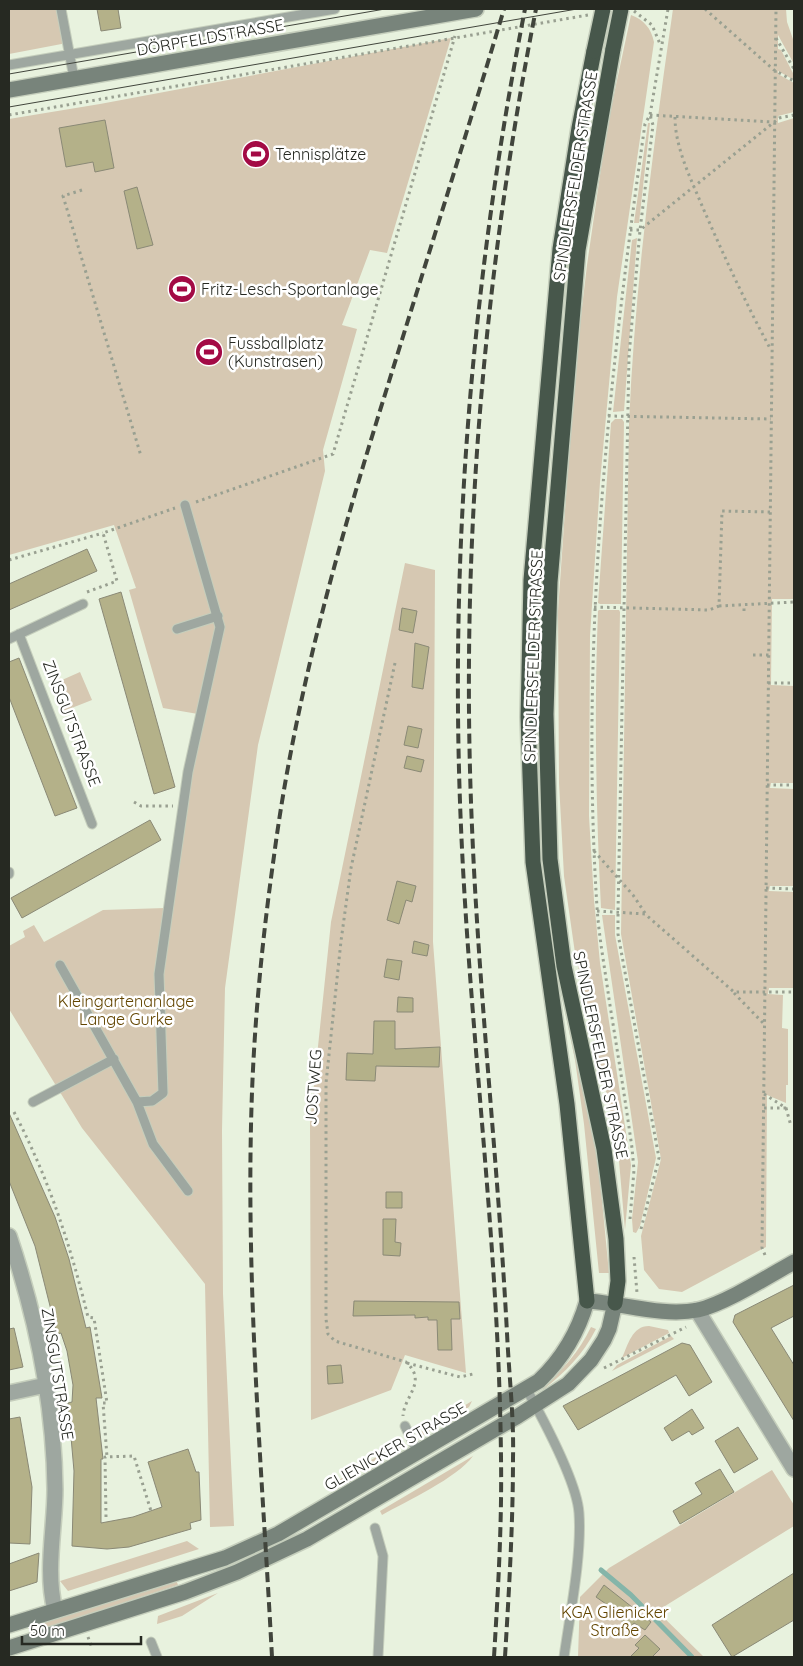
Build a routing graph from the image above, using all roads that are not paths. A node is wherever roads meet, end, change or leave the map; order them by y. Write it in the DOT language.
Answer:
graph roads {
  1 [pos="61,9"];
  2 [pos="335,9"];
  3 [pos="476,9"];
  4 [pos="621,9"];
  5 [pos="598,11"];
  6 [pos="69,55"];
  7 [pos="9,65"];
  8 [pos="74,78"];
  9 [pos="9,90"];
  10 [pos="185,505"];
  11 [pos="83,604"];
  12 [pos="218,616"];
  13 [pos="177,629"];
  14 [pos="19,634"];
  15 [pos="9,639"];
  16 [pos="92,824"];
  17 [pos="60,965"];
  18 [pos="114,1059"];
  19 [pos="33,1102"];
  20 [pos="137,1102"];
  21 [pos="188,1191"];
  22 [pos="9,1236"];
  23 [pos="794,1262"];
  24 [pos="587,1301"];
  25 [pos="615,1303"];
  26 [pos="695,1317"];
  27 [pos="46,1385"];
  28 [pos="527,1390"];
  29 [pos="9,1393"];
  30 [pos="535,1404"];
  31 [pos="406,1426"];
  32 [pos="418,1454"];
  33 [pos="794,1469"];
  34 [pos="375,1528"];
  35 [pos="54,1610"];
  36 [pos="9,1625"];
  37 [pos="151,1642"];
  38 [pos="9,1648"];
  39 [pos="157,1657"];
  40 [pos="378,1657"];
  41 [pos="564,1657"];
  1 -- 6 [label="lane"];
  2 -- 6 [label="lane, DÖRPFELDSTRASSE"];
  3 -- 8 [label="main road, DÖRPFELDSTRASSE"];
  4 -- 25 [label="highway, SPINDLERSFELDER STRASSE, bridge"];
  5 -- 24 [label="highway, SPINDLERSFELDER STRASSE, bridge"];
  6 -- 7 [label="lane, DÖRPFELDSTRASSE"];
  6 -- 8 [label="lane"];
  8 -- 9 [label="main road, DÖRPFELDSTRASSE"];
  10 -- 12 [label="lane"];
  11 -- 14 [label="lane"];
  12 -- 13 [label="lane"];
  12 -- 20 [label="lane"];
  14 -- 15 [label="lane"];
  14 -- 16 [label="lane, ZINSGUTSTRASSE"];
  17 -- 18 [label="lane"];
  18 -- 19 [label="lane"];
  18 -- 20 [label="lane"];
  20 -- 21 [label="lane"];
  22 -- 27 [label="street, ZINSGUTSTRASSE"];
  23 -- 26 [label="main road"];
  24 -- 25 [label="main road"];
  24 -- 28 [label="main road, GLIENICKER STRASSE"];
  25 -- 26 [label="main road"];
  25 -- 30 [label="main road"];
  26 -- 33 [label="street"];
  27 -- 29 [label="street"];
  27 -- 35 [label="street, ZINSGUTSTRASSE"];
  28 -- 30 [label="lane"];
  28 -- 32 [label="main road, GLIENICKER STRASSE"];
  30 -- 38 [label="main road"];
  30 -- 41 [label="lane"];
  31 -- 32 [label="lane"];
  32 -- 35 [label="main road, GLIENICKER STRASSE"];
  34 -- 40 [label="lane"];
  35 -- 36 [label="main road, GLIENICKER STRASSE"];
  37 -- 39 [label="lane"];
}
